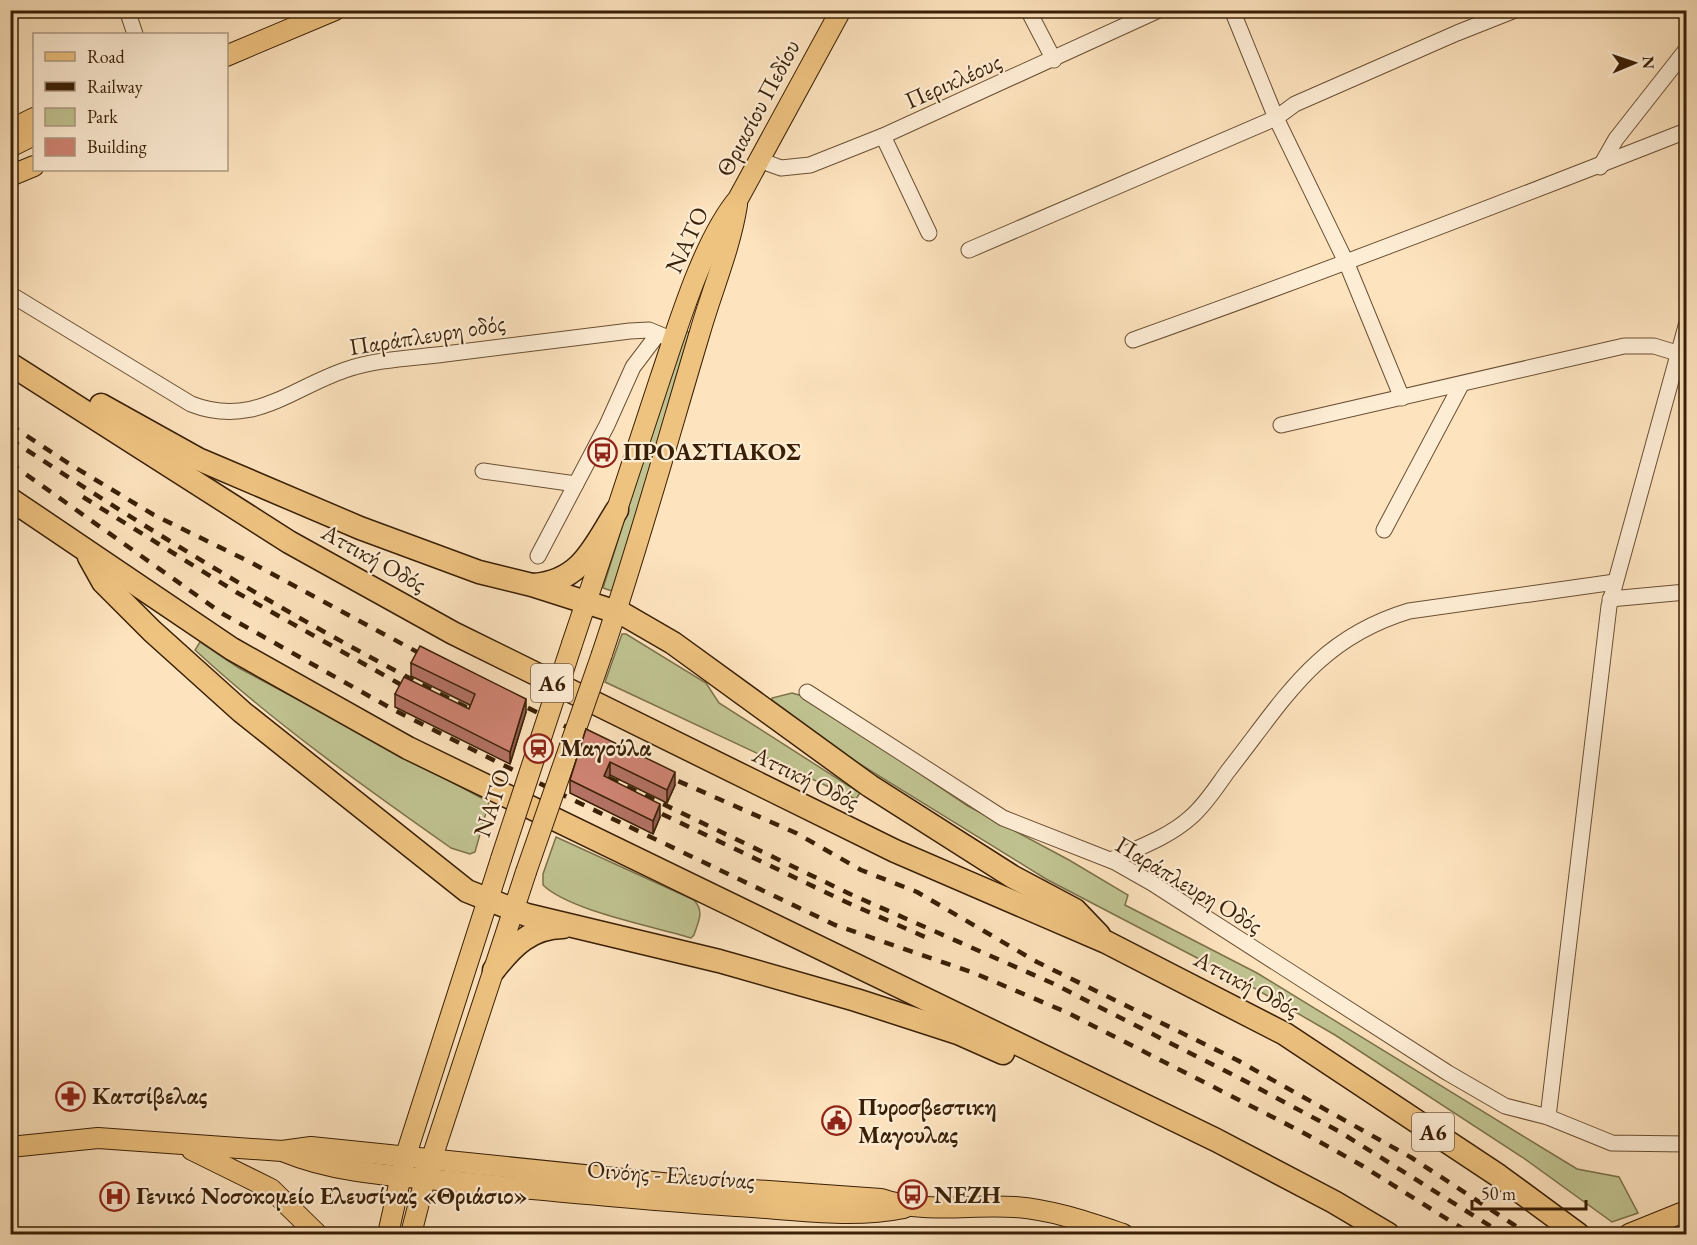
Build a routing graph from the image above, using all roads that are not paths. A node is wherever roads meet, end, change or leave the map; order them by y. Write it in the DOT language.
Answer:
graph roads {
  1 [pos="127,10"];
  2 [pos="841,10"];
  3 [pos="1028,10"];
  4 [pos="1159,10"];
  5 [pos="1232,10"];
  6 [pos="1515,10"];
  7 [pos="326,12"];
  8 [pos="135,33"];
  9 [pos="1686,50"];
  10 [pos="228,55"];
  11 [pos="1054,60"];
  12 [pos="33,118"];
  13 [pos="1276,118"];
  14 [pos="10,130"];
  15 [pos="1686,131"];
  16 [pos="33,136"];
  17 [pos="883,136"];
  18 [pos="10,147"];
  19 [pos="759,160"];
  20 [pos="33,166"];
  21 [pos="1600,167"];
  22 [pos="10,176"];
  23 [pos="738,199"];
  24 [pos="929,233"];
  25 [pos="969,250"];
  26 [pos="1347,264"];
  27 [pos="10,294"];
  28 [pos="1686,326"];
  29 [pos="666,337"];
  30 [pos="1133,340"];
  31 [pos="1680,354"];
  32 [pos="18,368"];
  33 [pos="1461,385"];
  34 [pos="1402,398"];
  35 [pos="1281,425"];
  36 [pos="483,471"];
  37 [pos="576,484"];
  38 [pos="10,500"];
  39 [pos="616,510"];
  40 [pos="1384,530"];
  41 [pos="85,550"];
  42 [pos="538,556"];
  43 [pos="1615,582"];
  44 [pos="532,585"];
  45 [pos="1686,592"];
  46 [pos="1610,599"];
  47 [pos="587,602"];
  48 [pos="617,611"];
  49 [pos="807,692"];
  50 [pos="1111,860"];
  51 [pos="487,899"];
  52 [pos="513,910"];
  53 [pos="574,927"];
  54 [pos="1106,942"];
  55 [pos="494,970"];
  56 [pos="1142,1104"];
  57 [pos="446,1116"];
  58 [pos="1548,1117"];
  59 [pos="176,1143"];
  60 [pos="1686,1144"];
  61 [pos="10,1147"];
  62 [pos="475,1166"];
  63 [pos="403,1167"];
  64 [pos="428,1170"];
  65 [pos="913,1207"];
  66 [pos="1686,1211"];
  67 [pos="317,1234"];
  68 [pos="388,1234"];
  69 [pos="411,1234"];
  70 [pos="1123,1234"];
  71 [pos="1388,1234"];
  72 [pos="1578,1234"];
  73 [pos="1629,1234"];
  1 -- 8 [label="street"];
  2 -- 19 [label="main road, Θριασίου Πεδίου"];
  3 -- 11 [label="street"];
  4 -- 11 [label="street, Περικλέους"];
  5 -- 13 [label="street"];
  6 -- 13 [label="street"];
  7 -- 10 [label="main road"];
  9 -- 21 [label="street"];
  11 -- 17 [label="street, Περικλέους"];
  12 -- 14 [label="main road"];
  13 -- 25 [label="street"];
  13 -- 26 [label="street"];
  15 -- 21 [label="street"];
  16 -- 18 [label="main road"];
  17 -- 19 [label="street, Περικλέους"];
  17 -- 24 [label="street"];
  19 -- 23 [label="main road, Θριασίου Πεδίου"];
  20 -- 22 [label="main road"];
  21 -- 26 [label="street"];
  23 -- 29 [label="main road, ΝΑΤΟ"];
  23 -- 48 [label="main road, ΝΑΤΟ"];
  26 -- 30 [label="street"];
  26 -- 34 [label="street"];
  27 -- 29 [label="street, Παράπλευρη οδός"];
  28 -- 31 [label="street"];
  29 -- 37 [label="street"];
  29 -- 39 [label="main road, ΝΑΤΟ"];
  31 -- 33 [label="street"];
  31 -- 43 [label="street"];
  32 -- 44 [label="highway"];
  32 -- 54 [label="highway, Αττική Οδός / Α6"];
  33 -- 34 [label="street"];
  33 -- 40 [label="street"];
  34 -- 35 [label="street"];
  36 -- 37 [label="street"];
  37 -- 42 [label="street"];
  38 -- 41 [label="highway"];
  39 -- 44 [label="highway"];
  39 -- 47 [label="main road, ΝΑΤΟ"];
  41 -- 51 [label="highway"];
  41 -- 56 [label="highway"];
  43 -- 46 [label="street"];
  43 -- 50 [label="street"];
  44 -- 47 [label="highway"];
  45 -- 46 [label="street"];
  46 -- 58 [label="street"];
  47 -- 48 [label="highway"];
  47 -- 51 [label="main road, ΝΑΤΟ, bridge"];
  48 -- 52 [label="main road, ΝΑΤΟ, bridge"];
  48 -- 54 [label="highway"];
  49 -- 50 [label="street, Παράπλευρη Οδός"];
  50 -- 58 [label="street, Παράπλευρη Οδός"];
  51 -- 52 [label="highway"];
  51 -- 63 [label="main road, ΝΑΤΟ"];
  52 -- 53 [label="highway"];
  52 -- 55 [label="main road, ΝΑΤΟ"];
  53 -- 55 [label="highway"];
  53 -- 56 [label="highway"];
  54 -- 72 [label="highway, Αττική Οδός / Α6"];
  55 -- 57 [label="main road, ΝΑΤΟ"];
  56 -- 71 [label="highway"];
  57 -- 62 [label="main road"];
  57 -- 64 [label="main road, ΝΑΤΟ"];
  58 -- 60 [label="street"];
  59 -- 61 [label="main road"];
  59 -- 63 [label="main road"];
  59 -- 67 [label="main road"];
  62 -- 64 [label="main road, Οινόης - Ελευσίνας"];
  62 -- 65 [label="main road, Οινόης - Ελευσίνας"];
  63 -- 64 [label="main road"];
  63 -- 68 [label="main road, ΝΑΤΟ"];
  64 -- 65 [label="main road, Οινόης - Ελευσίνας"];
  64 -- 69 [label="main road, ΝΑΤΟ"];
  65 -- 70 [label="main road, Οινόης - Ελευσίνας"];
  66 -- 73 [label="main road"];
}
